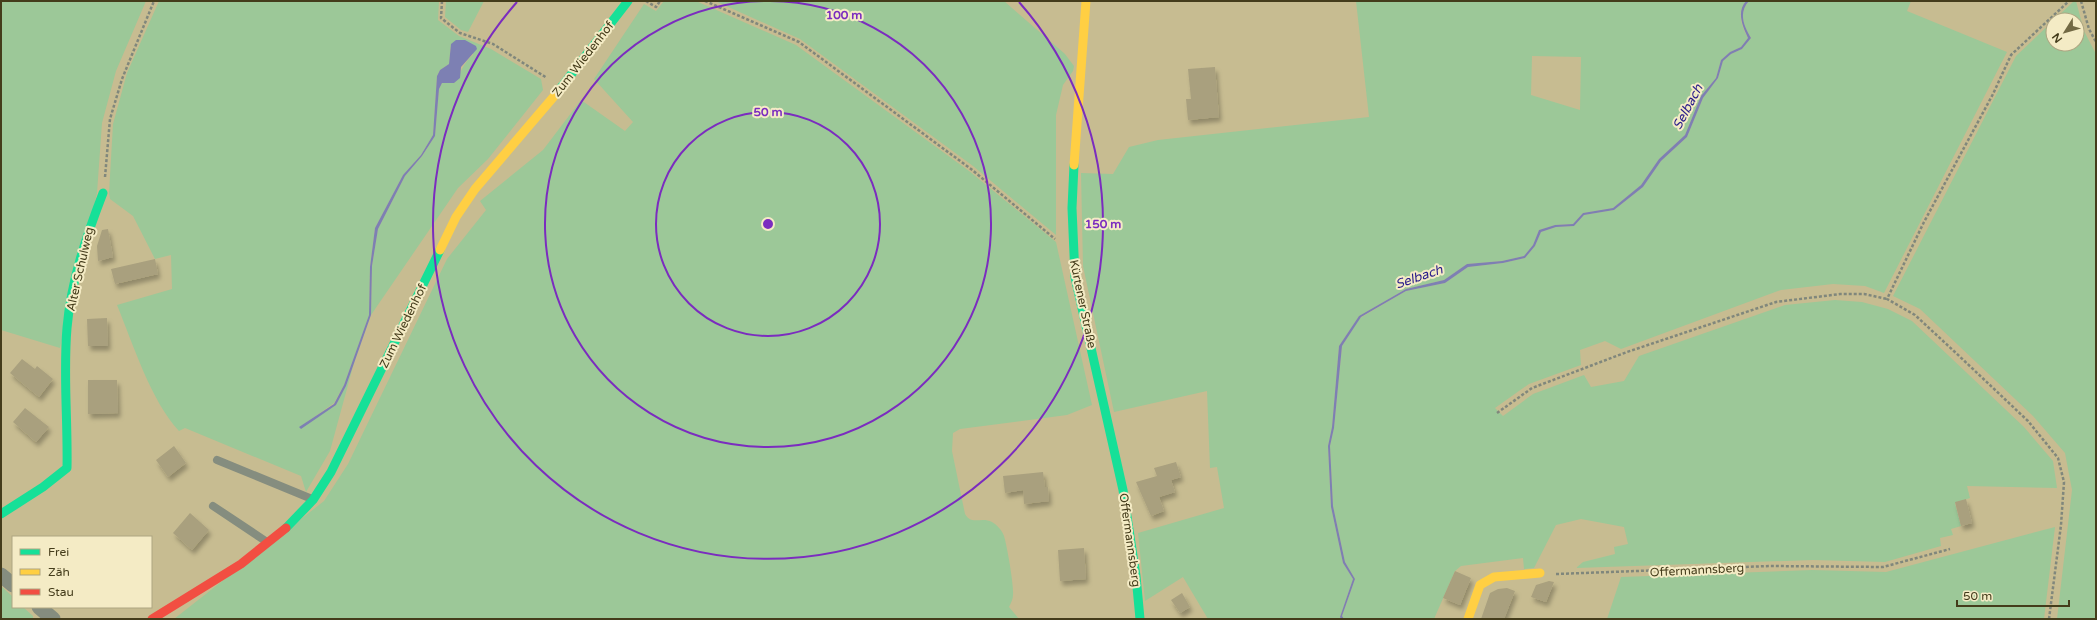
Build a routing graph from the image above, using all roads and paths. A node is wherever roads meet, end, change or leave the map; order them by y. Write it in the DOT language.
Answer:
graph roads {
  1 [pos="154,1"];
  2 [pos="442,1"];
  3 [pos="628,1"];
  4 [pos="646,1"];
  5 [pos="660,1"];
  6 [pos="705,1"];
  7 [pos="1086,1"];
  8 [pos="2069,1"];
  9 [pos="2081,1"];
  10 [pos="2096,42"];
  11 [pos="560,88"];
  12 [pos="103,193"];
  13 [pos="1072,253"];
  14 [pos="1887,299"];
  15 [pos="1497,413"];
  16 [pos="217,460"];
  17 [pos="1118,461"];
  18 [pos="313,500"];
  19 [pos="213,506"];
  20 [pos="1,514"];
  21 [pos="269,543"];
  22 [pos="1950,549"];
  23 [pos="1540,573"];
  24 [pos="1,575"];
  25 [pos="12,584"];
  26 [pos="40,608"];
  27 [pos="53,619"];
  28 [pos="152,619"];
  29 [pos="1140,619"];
  30 [pos="1468,619"];
  31 [pos="2049,619"];
  1 -- 12 [label="path"];
  2 -- 11 [label="path"];
  3 -- 11 [label="street, Zum Wiedenhof"];
  4 -- 5 [label="path"];
  6 -- 13 [label="path"];
  7 -- 13 [label="street, Kürtener Straße"];
  8 -- 14 [label="path"];
  9 -- 10 [label="path"];
  11 -- 18 [label="street, Zum Wiedenhof"];
  12 -- 20 [label="street, Alter Schulweg"];
  13 -- 17 [label="street, Kürtener Straße"];
  14 -- 15 [label="path"];
  14 -- 31 [label="path"];
  16 -- 18 [label="lane"];
  17 -- 29 [label="street, Offermannsberg"];
  18 -- 21 [label="street, Zum Wiedenhof"];
  19 -- 21 [label="lane"];
  21 -- 28 [label="street, Zum Wiedenhof"];
  22 -- 23 [label="path, Offermannsberg"];
  23 -- 30 [label="street"];
  24 -- 25 [label="street"];
  26 -- 27 [label="street"];
}
